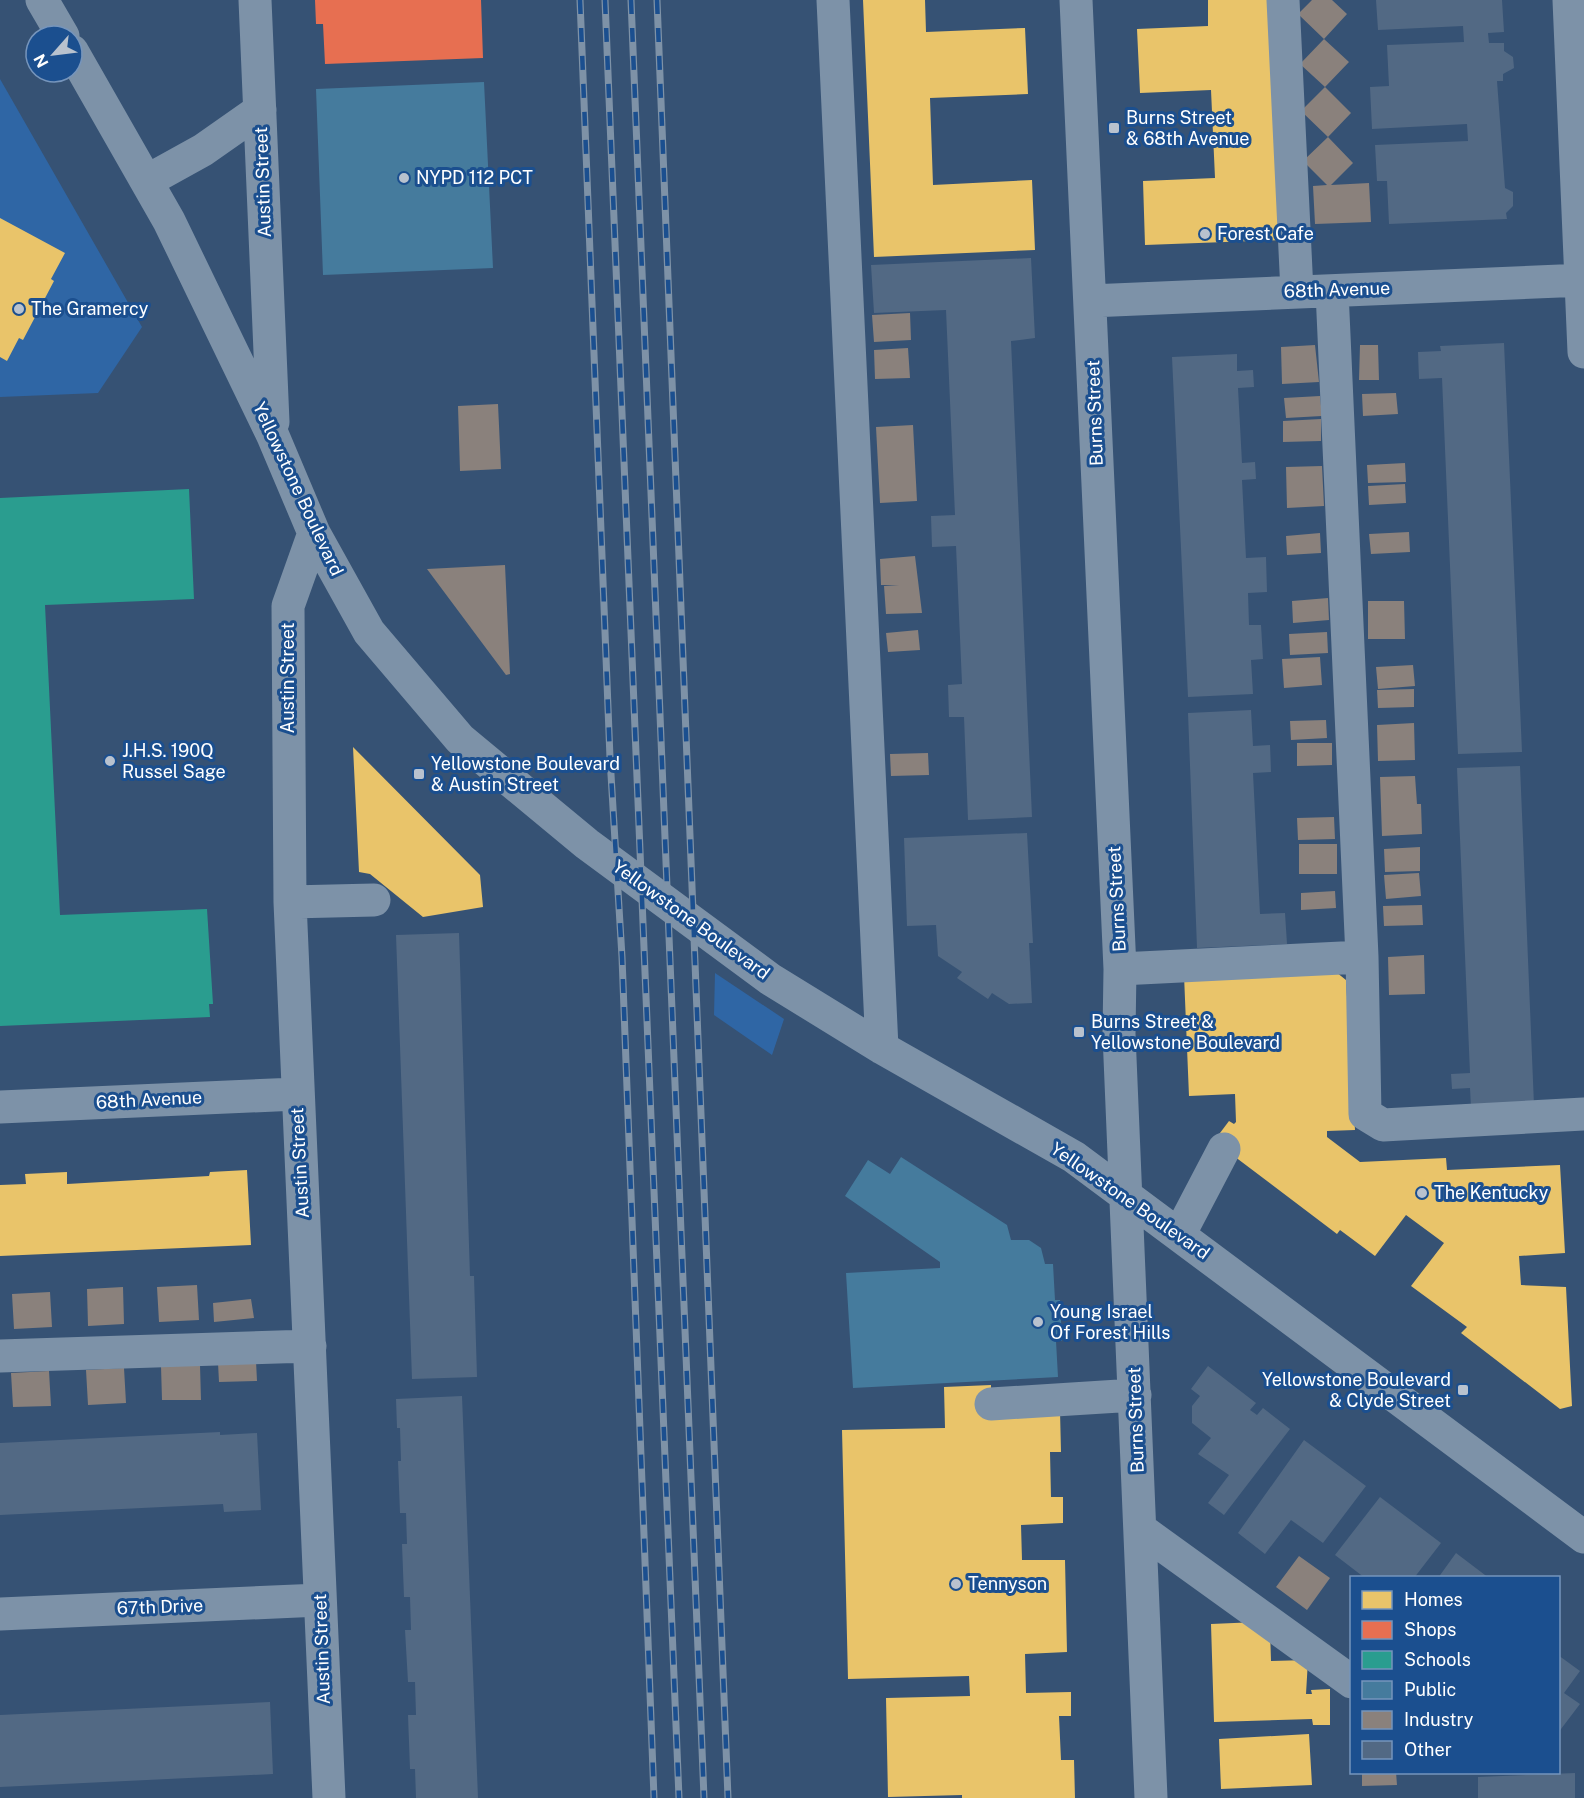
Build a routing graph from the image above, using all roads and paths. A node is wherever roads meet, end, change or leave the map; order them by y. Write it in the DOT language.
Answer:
graph roads {
  1 [pos="42,0"];
  2 [pos="255,0"];
  3 [pos="833,0"];
  4 [pos="1076,0"];
  5 [pos="1283,0"];
  6 [pos="1569,0"];
  7 [pos="56,24"];
  8 [pos="84,72"];
  9 [pos="260,110"];
  10 [pos="147,182"];
  11 [pos="1583,280"];
  12 [pos="1332,291"];
  13 [pos="1297,292"];
  14 [pos="1090,301"];
  15 [pos="1584,352"];
  16 [pos="273,436"];
  17 [pos="314,533"];
  18 [pos="374,900"];
  19 [pos="290,902"];
  20 [pos="1362,957"];
  21 [pos="1120,969"];
  22 [pos="882,1048"];
  23 [pos="297,1094"];
  24 [pos="0,1107"];
  25 [pos="1584,1114"];
  26 [pos="1224,1149"];
  27 [pos="1126,1195"];
  28 [pos="1179,1235"];
  29 [pos="310,1346"];
  30 [pos="0,1356"];
  31 [pos="1135,1395"];
  32 [pos="991,1404"];
  33 [pos="1140,1529"];
  34 [pos="1584,1537"];
  35 [pos="320,1600"];
  36 [pos="0,1614"];
  37 [pos="1350,1681"];
  38 [pos="328,1798"];
  39 [pos="1151,1798"];
  1 -- 7 [label="street"];
  2 -- 9 [label="street, Austin Street"];
  3 -- 22 [label="street"];
  4 -- 14 [label="street, Burns Street"];
  5 -- 13 [label="street"];
  6 -- 11 [label="street"];
  8 -- 10 [label="street, Yellowstone Boulevard"];
  9 -- 10 [label="street"];
  9 -- 16 [label="street, Austin Street"];
  10 -- 16 [label="street, Yellowstone Boulevard"];
  11 -- 12 [label="street, 68th Avenue"];
  11 -- 15 [label="street"];
  12 -- 13 [label="street, 68th Avenue"];
  12 -- 20 [label="street"];
  13 -- 14 [label="street, 68th Avenue"];
  14 -- 21 [label="street, Burns Street"];
  16 -- 17 [label="street, Yellowstone Boulevard"];
  17 -- 19 [label="street, Austin Street"];
  17 -- 22 [label="street, Yellowstone Boulevard"];
  18 -- 19 [label="street"];
  19 -- 23 [label="street, Austin Street"];
  20 -- 21 [label="street"];
  20 -- 25 [label="street"];
  21 -- 27 [label="street, Burns Street"];
  22 -- 27 [label="street, Yellowstone Boulevard"];
  23 -- 24 [label="street, 68th Avenue"];
  23 -- 29 [label="street, Austin Street"];
  26 -- 28 [label="street"];
  27 -- 28 [label="street, Yellowstone Boulevard"];
  27 -- 31 [label="street, Burns Street"];
  28 -- 34 [label="street, Yellowstone Boulevard"];
  29 -- 30 [label="street"];
  29 -- 35 [label="street, Austin Street"];
  31 -- 32 [label="street"];
  31 -- 33 [label="street, Burns Street"];
  33 -- 37 [label="street"];
  33 -- 39 [label="street, Burns Street"];
  35 -- 36 [label="street, 67th Drive"];
  35 -- 38 [label="street, Austin Street"];
}
